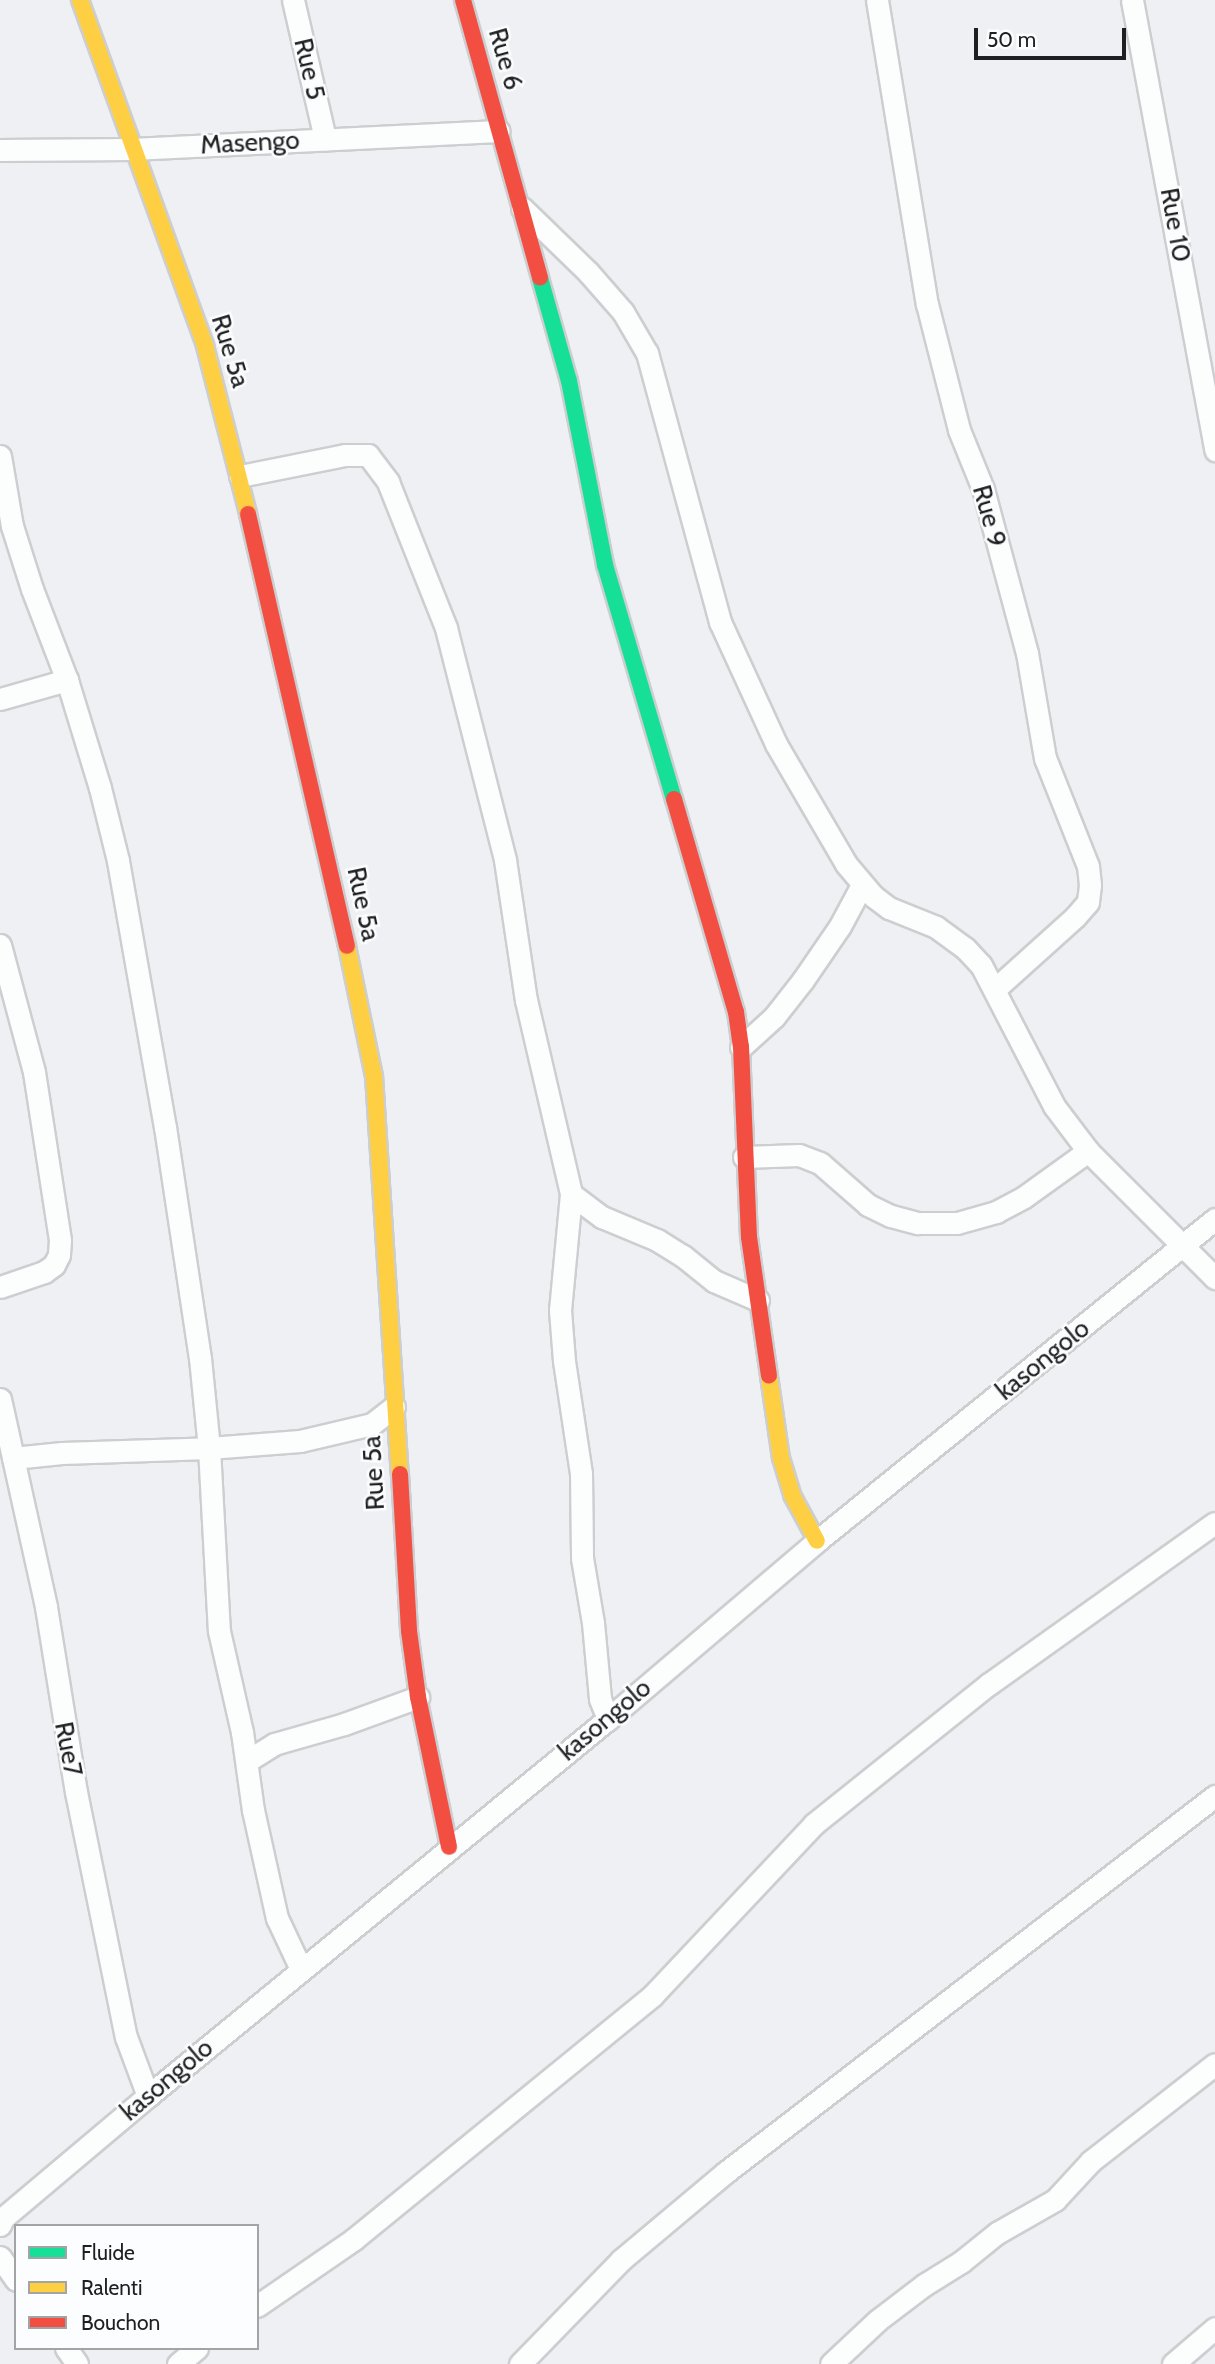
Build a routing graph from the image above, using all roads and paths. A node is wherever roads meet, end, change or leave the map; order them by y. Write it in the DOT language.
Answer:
graph roads {
  1 [pos="80,0"];
  2 [pos="293,0"];
  3 [pos="463,0"];
  4 [pos="877,0"];
  5 [pos="1132,0"];
  6 [pos="499,131"];
  7 [pos="325,139"];
  8 [pos="132,149"];
  9 [pos="0,150"];
  10 [pos="522,208"];
  11 [pos="1215,450"];
  12 [pos="0,456"];
  13 [pos="240,476"];
  14 [pos="67,680"];
  15 [pos="0,699"];
  16 [pos="862,885"];
  17 [pos="0,945"];
  18 [pos="995,989"];
  19 [pos="741,1047"];
  20 [pos="1088,1151"];
  21 [pos="744,1157"];
  22 [pos="571,1194"];
  23 [pos="1215,1219"];
  24 [pos="1182,1247"];
  25 [pos="1215,1278"];
  26 [pos="0,1287"];
  27 [pos="758,1300"];
  28 [pos="0,1399"];
  29 [pos="394,1407"];
  30 [pos="209,1448"];
  31 [pos="13,1458"];
  32 [pos="1215,1523"];
  33 [pos="817,1541"];
  34 [pos="418,1697"];
  35 [pos="608,1718"];
  36 [pos="247,1761"];
  37 [pos="1215,1796"];
  38 [pos="449,1847"];
  39 [pos="301,1969"];
  40 [pos="1215,2064"];
  41 [pos="148,2096"];
  42 [pos="0,2225"];
  43 [pos="0,2257"];
  44 [pos="14,2277"];
  45 [pos="259,2305"];
  46 [pos="1215,2328"];
  47 [pos="195,2350"];
  48 [pos="178,2364"];
  49 [pos="520,2364"];
  50 [pos="831,2364"];
  51 [pos="1172,2364"];
  1 -- 8 [label="street, Rue 5a"];
  2 -- 7 [label="street, Rue 5"];
  3 -- 6 [label="street, Rue 6"];
  4 -- 18 [label="street, Rue 9"];
  5 -- 11 [label="street, Rue 10"];
  6 -- 7 [label="street, Masengo"];
  6 -- 10 [label="street, Rue 6"];
  7 -- 8 [label="street, Masengo"];
  8 -- 9 [label="street, Masengo"];
  8 -- 13 [label="street, Rue 5a"];
  10 -- 16 [label="street"];
  10 -- 19 [label="street, Rue 6"];
  12 -- 14 [label="street"];
  13 -- 22 [label="street"];
  13 -- 29 [label="street, Rue 5a"];
  14 -- 15 [label="street"];
  14 -- 30 [label="street"];
  16 -- 18 [label="street"];
  16 -- 19 [label="street"];
  17 -- 26 [label="street"];
  18 -- 20 [label="street"];
  19 -- 21 [label="street, Rue 6"];
  20 -- 21 [label="street"];
  20 -- 24 [label="street"];
  21 -- 27 [label="street, Rue 6"];
  22 -- 27 [label="street"];
  22 -- 35 [label="street"];
  23 -- 24 [label="street, kasongolo"];
  24 -- 25 [label="street"];
  24 -- 33 [label="street, kasongolo"];
  27 -- 33 [label="street, Rue 6"];
  28 -- 31 [label="street, Rue7"];
  29 -- 30 [label="street"];
  29 -- 34 [label="street, Rue 5a"];
  30 -- 31 [label="street"];
  30 -- 36 [label="street"];
  31 -- 41 [label="street, Rue7"];
  32 -- 45 [label="street"];
  33 -- 35 [label="street, kasongolo"];
  34 -- 36 [label="street"];
  34 -- 38 [label="street, Rue 5a"];
  35 -- 38 [label="street, kasongolo"];
  36 -- 39 [label="street"];
  37 -- 49 [label="street"];
  38 -- 39 [label="street, kasongolo"];
  39 -- 41 [label="street, kasongolo"];
  40 -- 50 [label="street"];
  41 -- 42 [label="street, kasongolo"];
  43 -- 44 [label="street"];
  46 -- 51 [label="street"];
  47 -- 48 [label="street"];
}
